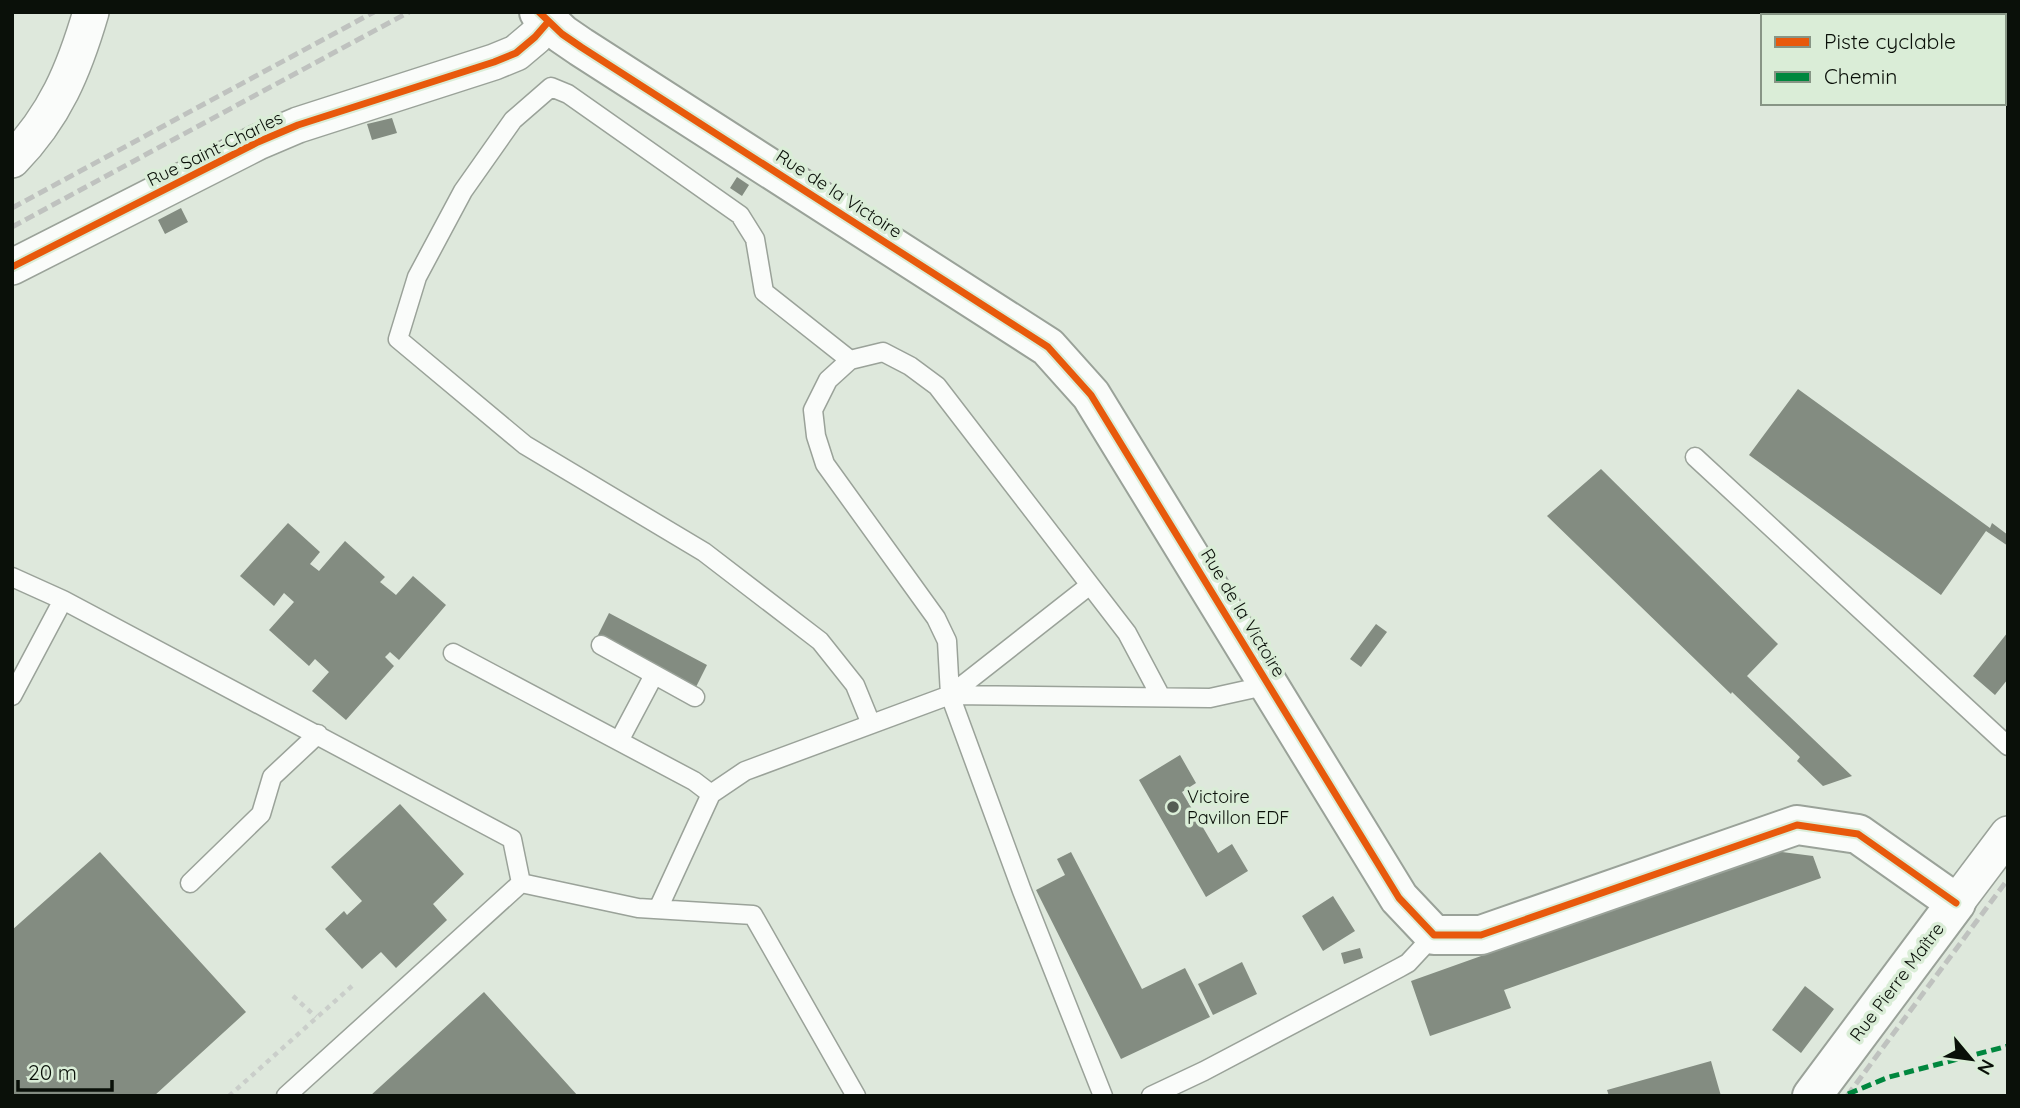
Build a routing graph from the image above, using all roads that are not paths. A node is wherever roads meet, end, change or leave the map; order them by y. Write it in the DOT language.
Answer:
graph roads {
  1 [pos="91,12"];
  2 [pos="544,17"];
  3 [pos="12,160"];
  4 [pos="12,267"];
  5 [pos="850,360"];
  6 [pos="1695,457"];
  7 [pos="12,577"];
  8 [pos="1090,585"];
  9 [pos="63,600"];
  10 [pos="601,645"];
  11 [pos="453,653"];
  12 [pos="654,675"];
  13 [pos="1269,685"];
  14 [pos="950,695"];
  15 [pos="12,696"];
  16 [pos="695,697"];
  17 [pos="1161,697"];
  18 [pos="871,724"];
  19 [pos="318,734"];
  20 [pos="619,741"];
  21 [pos="2008,746"];
  22 [pos="711,794"];
  23 [pos="2008,834"];
  24 [pos="190,883"];
  25 [pos="521,883"];
  26 [pos="1956,902"];
  27 [pos="658,909"];
  28 [pos="1434,935"];
  29 [pos="286,1096"];
  30 [pos="856,1096"];
  31 [pos="1103,1096"];
  32 [pos="1151,1096"];
  33 [pos="1812,1096"];
  1 -- 3 [label="street"];
  2 -- 4 [label="street, Rue Saint-Charles"];
  2 -- 13 [label="street, Rue de la Victoire"];
  5 -- 8 [label="lane"];
  5 -- 14 [label="lane"];
  5 -- 18 [label="lane"];
  6 -- 21 [label="lane"];
  7 -- 9 [label="lane"];
  8 -- 14 [label="lane"];
  8 -- 17 [label="lane"];
  9 -- 15 [label="lane"];
  9 -- 19 [label="lane"];
  10 -- 12 [label="lane"];
  11 -- 20 [label="lane"];
  12 -- 16 [label="lane"];
  12 -- 20 [label="lane"];
  13 -- 17 [label="lane"];
  13 -- 28 [label="street, Rue de la Victoire"];
  14 -- 17 [label="lane"];
  14 -- 18 [label="lane"];
  14 -- 31 [label="lane"];
  18 -- 22 [label="lane"];
  19 -- 24 [label="lane"];
  19 -- 25 [label="lane"];
  20 -- 22 [label="lane"];
  22 -- 27 [label="lane"];
  23 -- 26 [label="street, Rue Pierre Maître"];
  25 -- 27 [label="lane"];
  25 -- 29 [label="lane"];
  26 -- 28 [label="street"];
  26 -- 33 [label="street, Rue Pierre Maître"];
  27 -- 30 [label="lane"];
  28 -- 32 [label="lane"];
}
